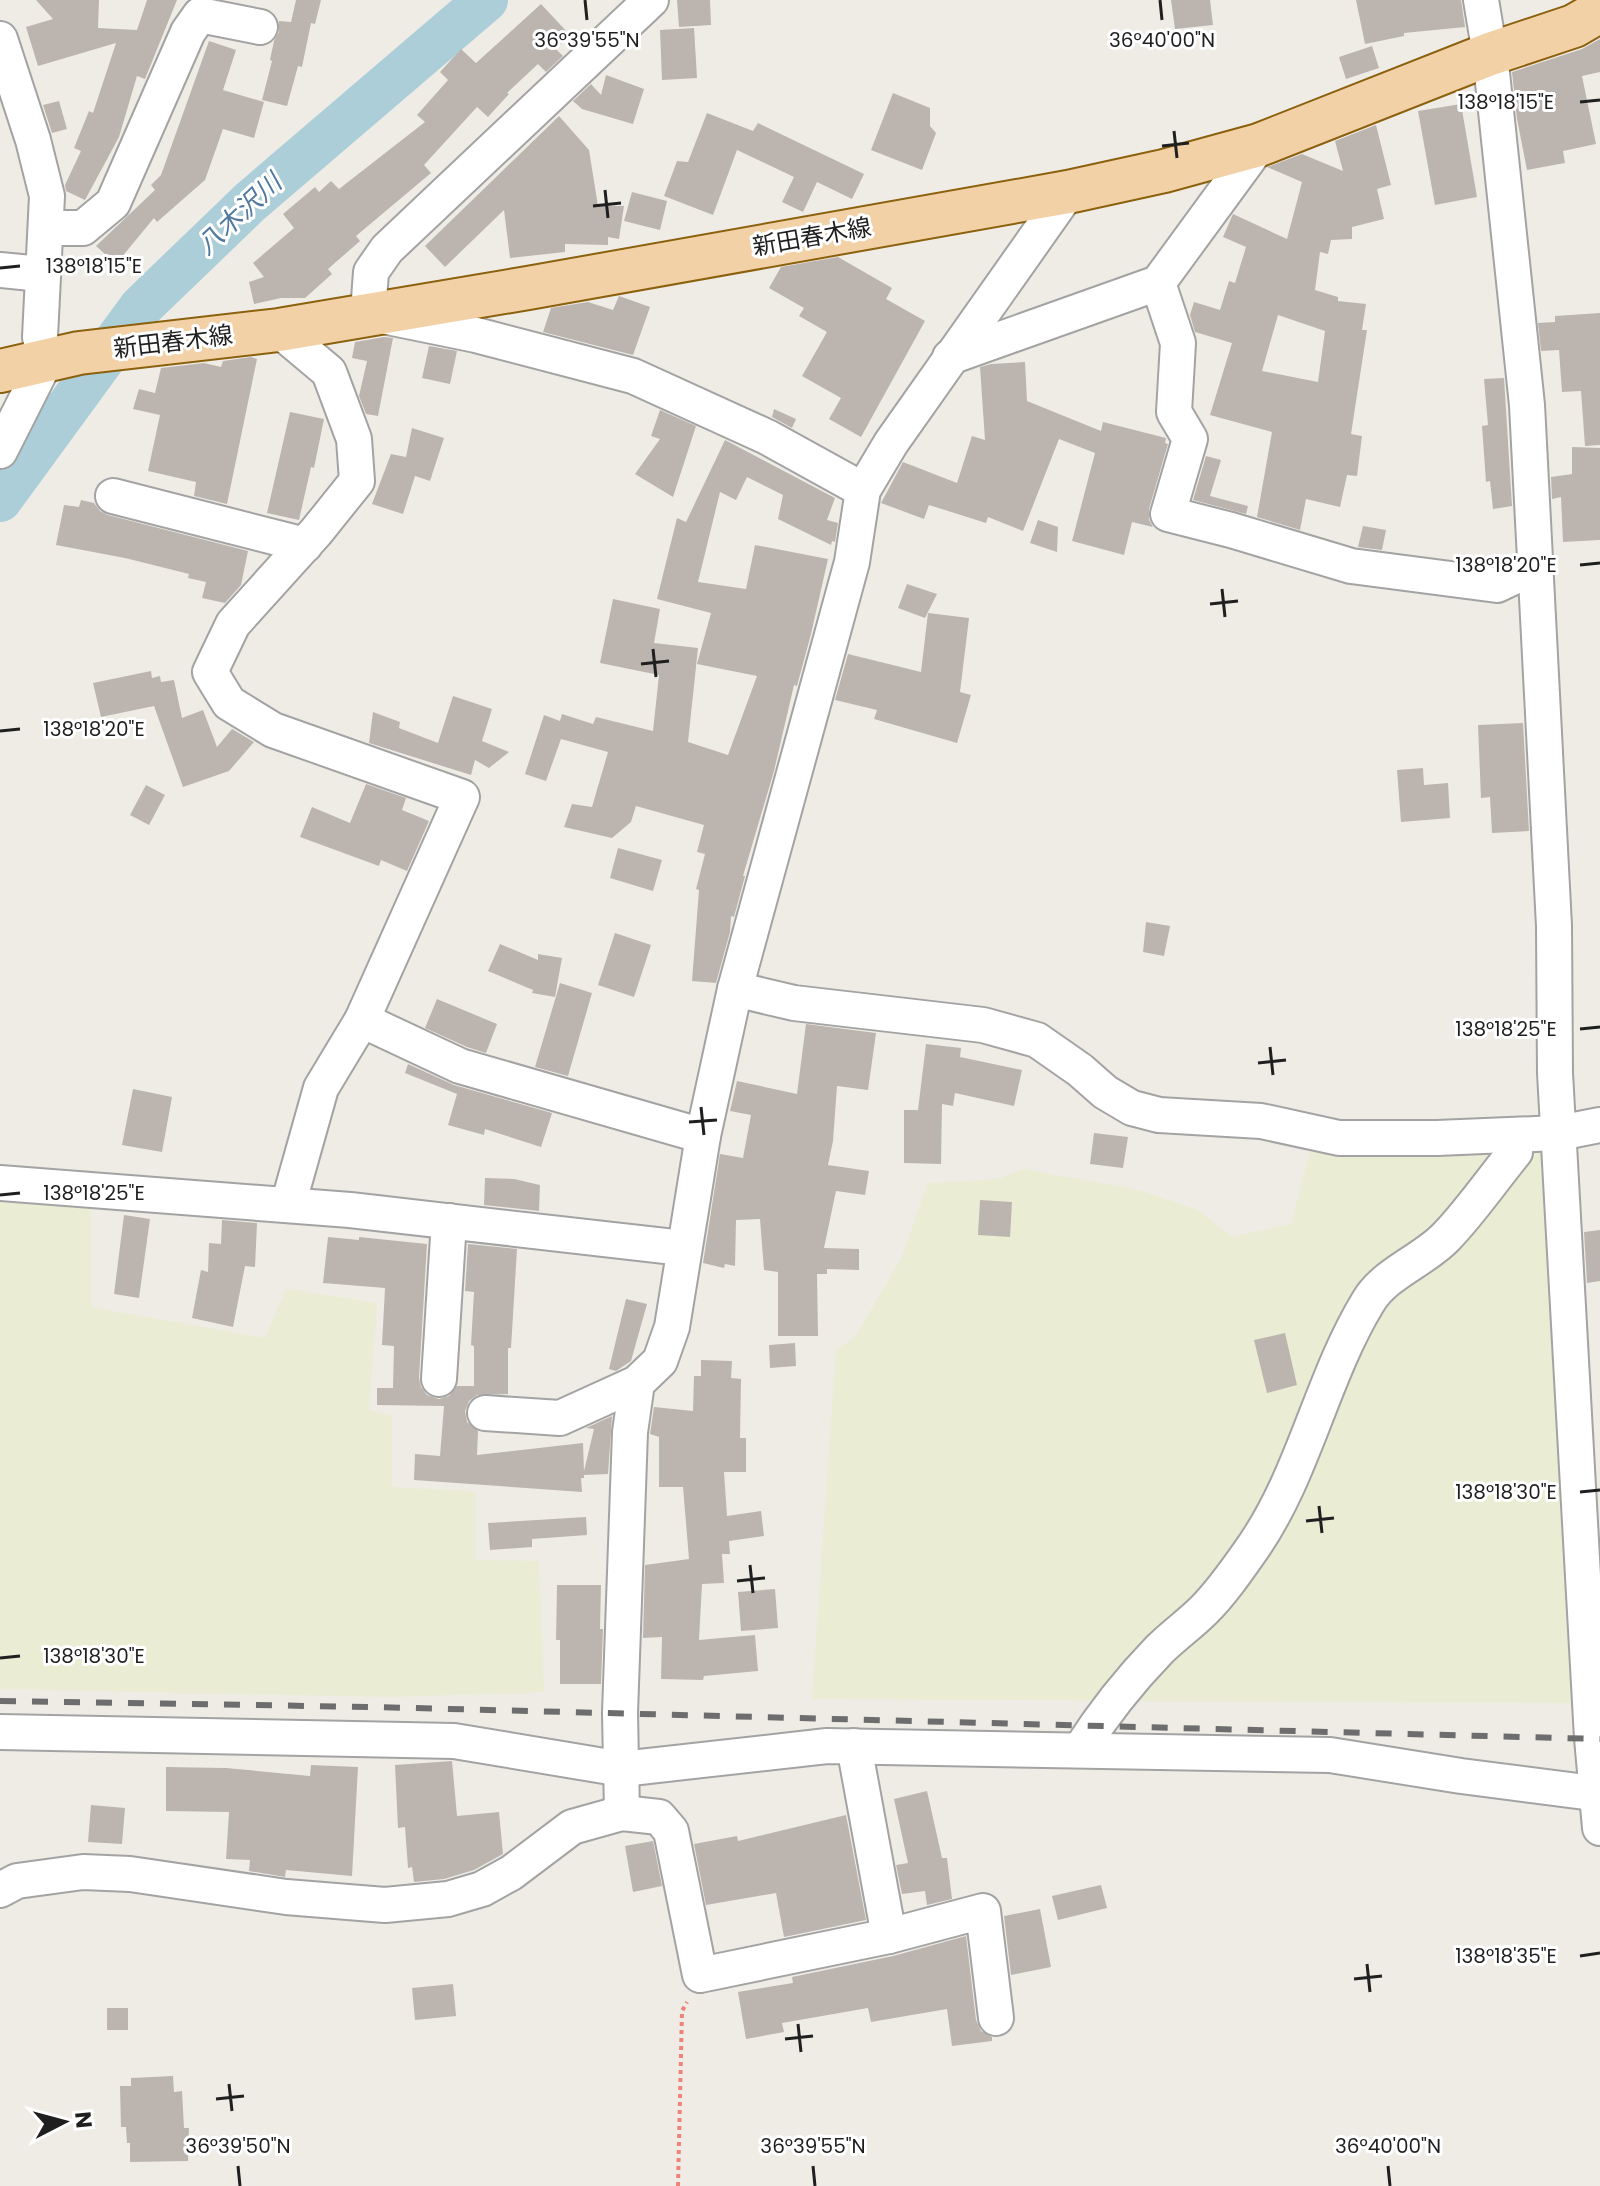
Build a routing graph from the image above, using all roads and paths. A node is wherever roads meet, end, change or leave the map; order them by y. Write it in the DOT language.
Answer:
graph roads {
  1 [pos="651,0"];
  2 [pos="1481,0"];
  3 [pos="1600,11"];
  4 [pos="260,27"];
  5 [pos="0,39"];
  6 [pos="1490,54"];
  7 [pos="1259,145"];
  8 [pos="1068,192"];
  9 [pos="46,228"];
  10 [pos="0,270"];
  11 [pos="42,274"];
  12 [pos="1158,283"];
  13 [pos="368,313"];
  14 [pos="279,330"];
  15 [pos="62,357"];
  16 [pos="950,357"];
  17 [pos="0,371"];
  18 [pos="0,451"];
  19 [pos="863,490"];
  20 [pos="113,496"];
  21 [pos="305,545"];
  22 [pos="1535,567"];
  23 [pos="735,989"];
  24 [pos="362,1020"];
  25 [pos="1600,1125"];
  26 [pos="1559,1133"];
  27 [pos="1514,1135"];
  28 [pos="703,1136"];
  29 [pos="0,1183"];
  30 [pos="288,1205"];
  31 [pos="449,1221"];
  32 [pos="683,1248"];
  33 [pos="439,1379"];
  34 [pos="637,1383"];
  35 [pos="485,1413"];
  36 [pos="0,1732"];
  37 [pos="854,1746"];
  38 [pos="1080,1750"];
  39 [pos="622,1769"];
  40 [pos="1599,1794"];
  41 [pos="622,1813"];
  42 [pos="1600,1828"];
  43 [pos="0,1890"];
  44 [pos="889,1936"];
  45 [pos="700,1975"];
  46 [pos="996,2018"];
  47 [pos="678,2186"];
  1 -- 13 [label="street"];
  2 -- 6 [label="street"];
  3 -- 6 [label="main road, 新田春木線"];
  4 -- 9 [label="street"];
  5 -- 9 [label="street"];
  6 -- 7 [label="main road, 新田春木線"];
  6 -- 22 [label="street"];
  7 -- 8 [label="main road, 新田春木線"];
  7 -- 12 [label="street"];
  8 -- 13 [label="main road, 新田春木線"];
  8 -- 16 [label="street"];
  9 -- 11 [label="street"];
  10 -- 11 [label="street"];
  11 -- 15 [label="street"];
  12 -- 16 [label="street"];
  12 -- 22 [label="street"];
  13 -- 14 [label="main road, 新田春木線"];
  13 -- 19 [label="street"];
  14 -- 15 [label="main road, 新田春木線"];
  14 -- 21 [label="street"];
  15 -- 17 [label="main road, 新田春木線"];
  15 -- 18 [label="street"];
  16 -- 19 [label="street"];
  19 -- 23 [label="street"];
  20 -- 21 [label="street"];
  21 -- 24 [label="street"];
  22 -- 26 [label="street"];
  23 -- 27 [label="street"];
  23 -- 28 [label="street"];
  24 -- 28 [label="street"];
  24 -- 30 [label="street"];
  25 -- 26 [label="street"];
  26 -- 27 [label="street"];
  26 -- 40 [label="street"];
  27 -- 38 [label="street"];
  28 -- 32 [label="street"];
  29 -- 30 [label="street"];
  30 -- 31 [label="street"];
  31 -- 32 [label="street"];
  31 -- 33 [label="street"];
  32 -- 34 [label="street"];
  34 -- 35 [label="street"];
  34 -- 39 [label="street"];
  36 -- 39 [label="street"];
  37 -- 38 [label="street"];
  37 -- 39 [label="street"];
  37 -- 44 [label="street"];
  38 -- 40 [label="street"];
  39 -- 41 [label="street"];
  40 -- 42 [label="street"];
  41 -- 43 [label="street"];
  41 -- 45 [label="street"];
  44 -- 45 [label="street"];
  44 -- 46 [label="street"];
  45 -- 47 [label="path"];
}
